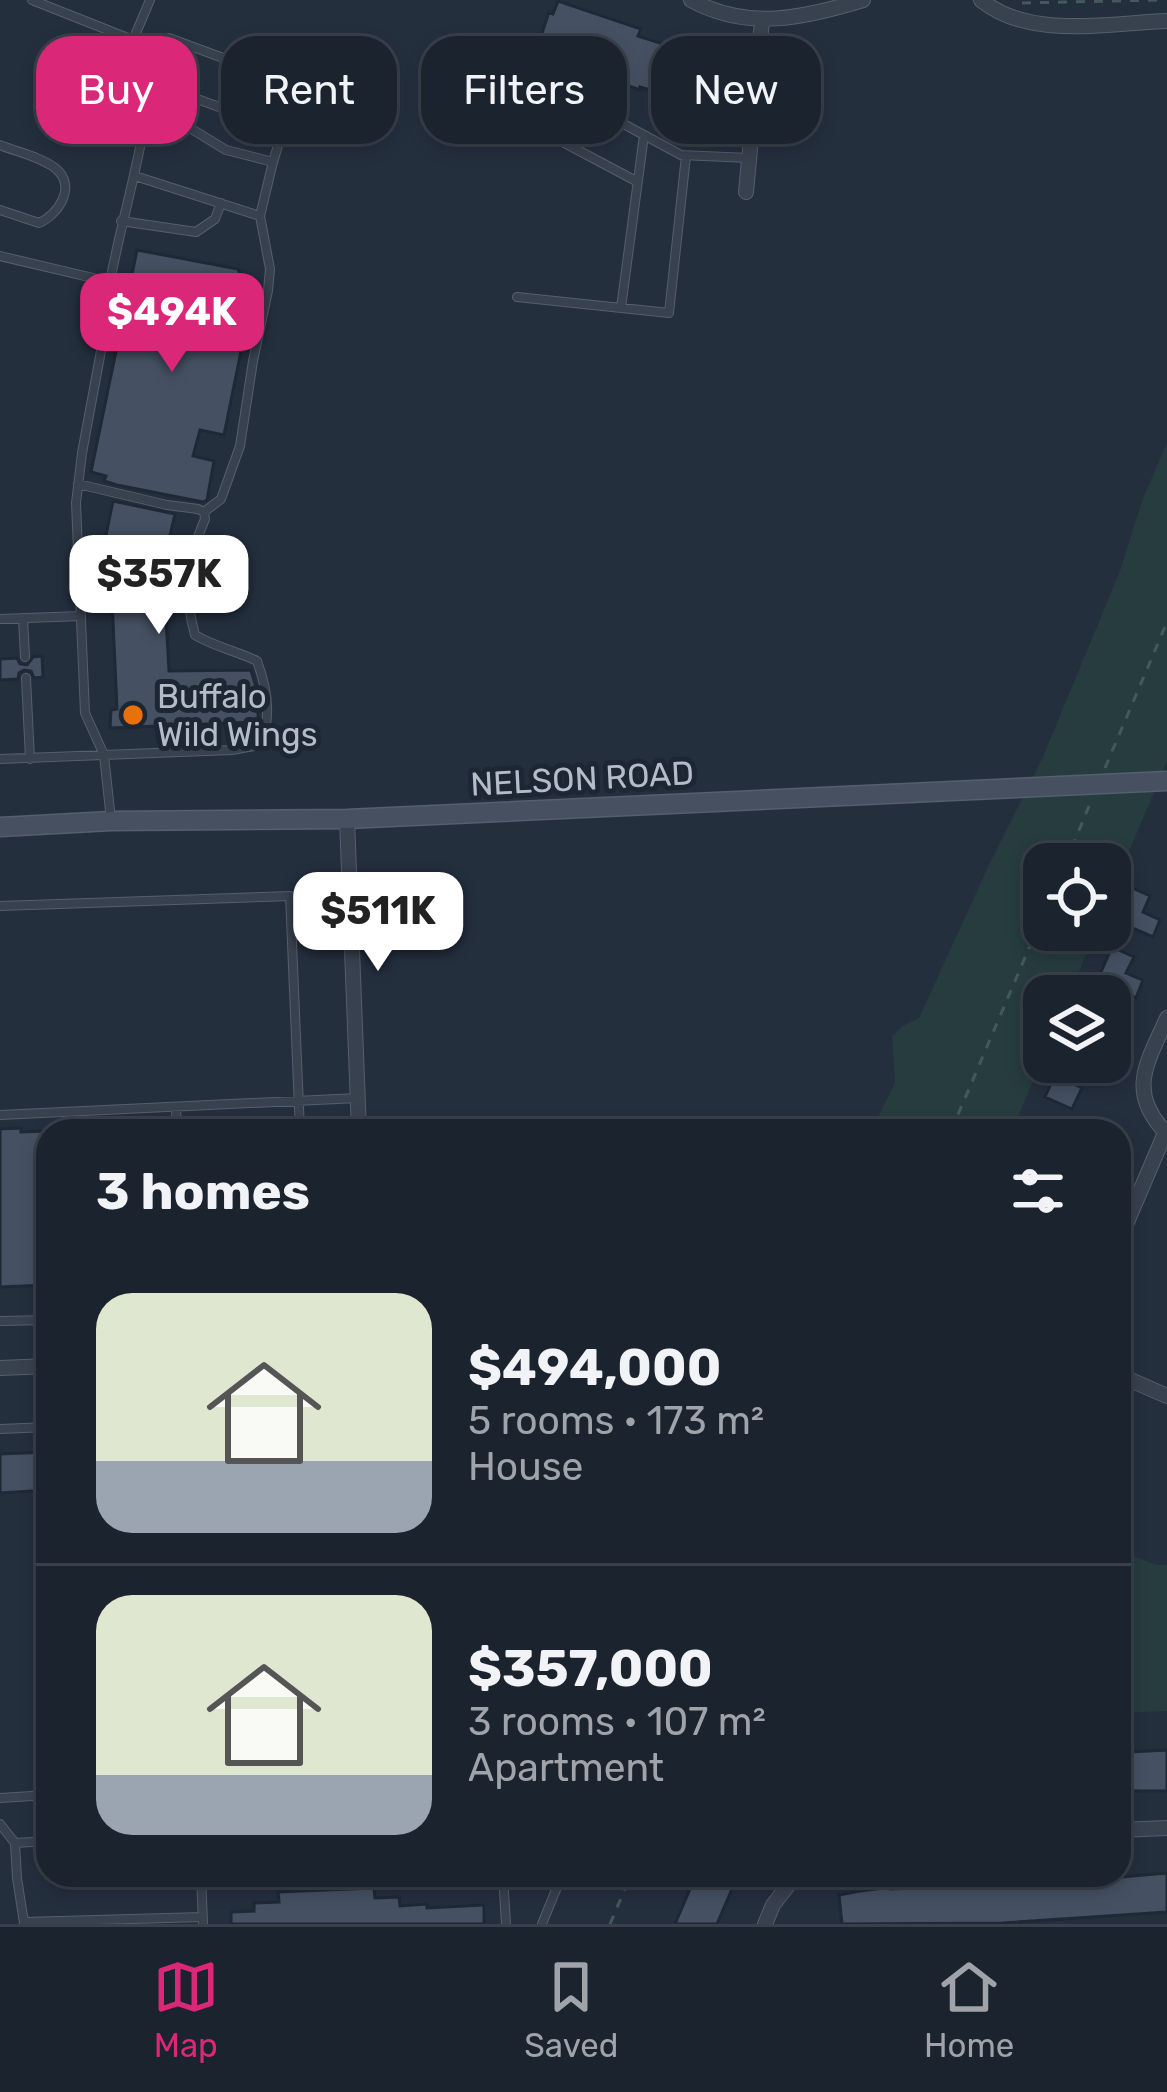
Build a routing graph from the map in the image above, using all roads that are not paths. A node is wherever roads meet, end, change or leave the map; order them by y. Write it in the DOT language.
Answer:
graph roads {
  1 [pos="32,0"];
  2 [pos="149,0"];
  3 [pos="691,0"];
  4 [pos="863,0"];
  5 [pos="981,0"];
  6 [pos="48,3"];
  7 [pos="762,21"];
  8 [pos="1167,21"];
  9 [pos="124,36"];
  10 [pos="135,36"];
  11 [pos="197,132"];
  12 [pos="644,135"];
  13 [pos="141,144"];
  14 [pos="279,144"];
  15 [pos="0,145"];
  16 [pos="686,155"];
  17 [pos="749,158"];
  18 [pos="273,162"];
  19 [pos="135,176"];
  20 [pos="636,181"];
  21 [pos="746,191"];
  22 [pos="221,203"];
  23 [pos="0,210"];
  24 [pos="260,216"];
  25 [pos="121,221"];
  26 [pos="0,256"];
  27 [pos="110,282"];
  28 [pos="517,297"];
  29 [pos="621,308"];
  30 [pos="78,484"];
  31 [pos="204,512"];
  32 [pos="81,616"];
  33 [pos="23,618"];
  34 [pos="0,619"];
  35 [pos="25,656"];
  36 [pos="26,678"];
  37 [pos="104,755"];
  38 [pos="0,759"];
  39 [pos="30,759"];
  40 [pos="1167,781"];
  41 [pos="347,819"];
  42 [pos="111,821"];
  43 [pos="0,827"];
  44 [pos="0,906"];
  45 [pos="1167,1018"];
  46 [pos="358,1098"];
  47 [pos="299,1101"];
  48 [pos="176,1107"];
  49 [pos="0,1115"];
  50 [pos="176,1119"];
  51 [pos="300,1119"];
  52 [pos="359,1119"];
  53 [pos="1166,1134"];
  54 [pos="1131,1214"];
  55 [pos="36,1320"];
  56 [pos="0,1321"];
  57 [pos="36,1366"];
  58 [pos="0,1368"];
  59 [pos="1131,1380"];
  60 [pos="1167,1396"];
  61 [pos="36,1428"];
  62 [pos="0,1429"];
  63 [pos="36,1796"];
  64 [pos="0,1798"];
  65 [pos="0,1824"];
  66 [pos="1167,1828"];
  67 [pos="1131,1830"];
  68 [pos="36,1841"];
  69 [pos="15,1843"];
  70 [pos="202,1887"];
  71 [pos="504,1887"];
  72 [pos="557,1887"];
  73 [pos="787,1887"];
  74 [pos="203,1920"];
  75 [pos="24,1923"];
  76 [pos="506,1924"];
  77 [pos="542,1924"];
  78 [pos="765,1924"];
  1 -- 6 [label="lane"];
  2 -- 10 [label="lane"];
  3 -- 7 [label="street"];
  4 -- 7 [label="street"];
  5 -- 8 [label="street"];
  6 -- 9 [label="lane"];
  7 -- 17 [label="street"];
  11 -- 18 [label="lane"];
  12 -- 16 [label="lane"];
  12 -- 20 [label="lane"];
  12 -- 20 [label="lane"];
  13 -- 19 [label="lane"];
  14 -- 18 [label="lane"];
  15 -- 23 [label="lane"];
  16 -- 17 [label="lane"];
  16 -- 29 [label="lane"];
  17 -- 21 [label="street"];
  18 -- 24 [label="lane"];
  19 -- 22 [label="lane"];
  19 -- 25 [label="lane"];
  20 -- 29 [label="lane"];
  22 -- 24 [label="lane"];
  22 -- 25 [label="lane"];
  24 -- 31 [label="lane"];
  25 -- 27 [label="lane"];
  26 -- 27 [label="lane"];
  27 -- 30 [label="lane"];
  28 -- 29 [label="lane"];
  30 -- 31 [label="lane"];
  30 -- 32 [label="lane"];
  31 -- 37 [label="lane"];
  32 -- 33 [label="lane"];
  32 -- 37 [label="lane"];
  33 -- 34 [label="lane"];
  33 -- 35 [label="lane"];
  36 -- 39 [label="lane"];
  37 -- 39 [label="lane"];
  37 -- 42 [label="lane"];
  38 -- 39 [label="lane"];
  40 -- 41 [label="street, NELSON ROAD"];
  41 -- 42 [label="street, NELSON ROAD"];
  41 -- 46 [label="street"];
  42 -- 43 [label="street, NELSON ROAD"];
  44 -- 47 [label="lane"];
  45 -- 53 [label="street"];
  46 -- 47 [label="lane"];
  46 -- 52 [label="street"];
  47 -- 48 [label="lane"];
  47 -- 51 [label="lane"];
  48 -- 49 [label="lane"];
  48 -- 50 [label="lane"];
  53 -- 54 [label="street"];
  55 -- 56 [label="lane"];
  57 -- 58 [label="street"];
  59 -- 60 [label="street"];
  61 -- 62 [label="lane"];
  63 -- 64 [label="lane"];
  65 -- 69 [label="lane"];
  66 -- 67 [label="street"];
  68 -- 69 [label="lane"];
  69 -- 75 [label="lane"];
  70 -- 74 [label="lane"];
  71 -- 76 [label="lane"];
  72 -- 77 [label="lane"];
  73 -- 78 [label="street"];
  74 -- 75 [label="lane"];
}
